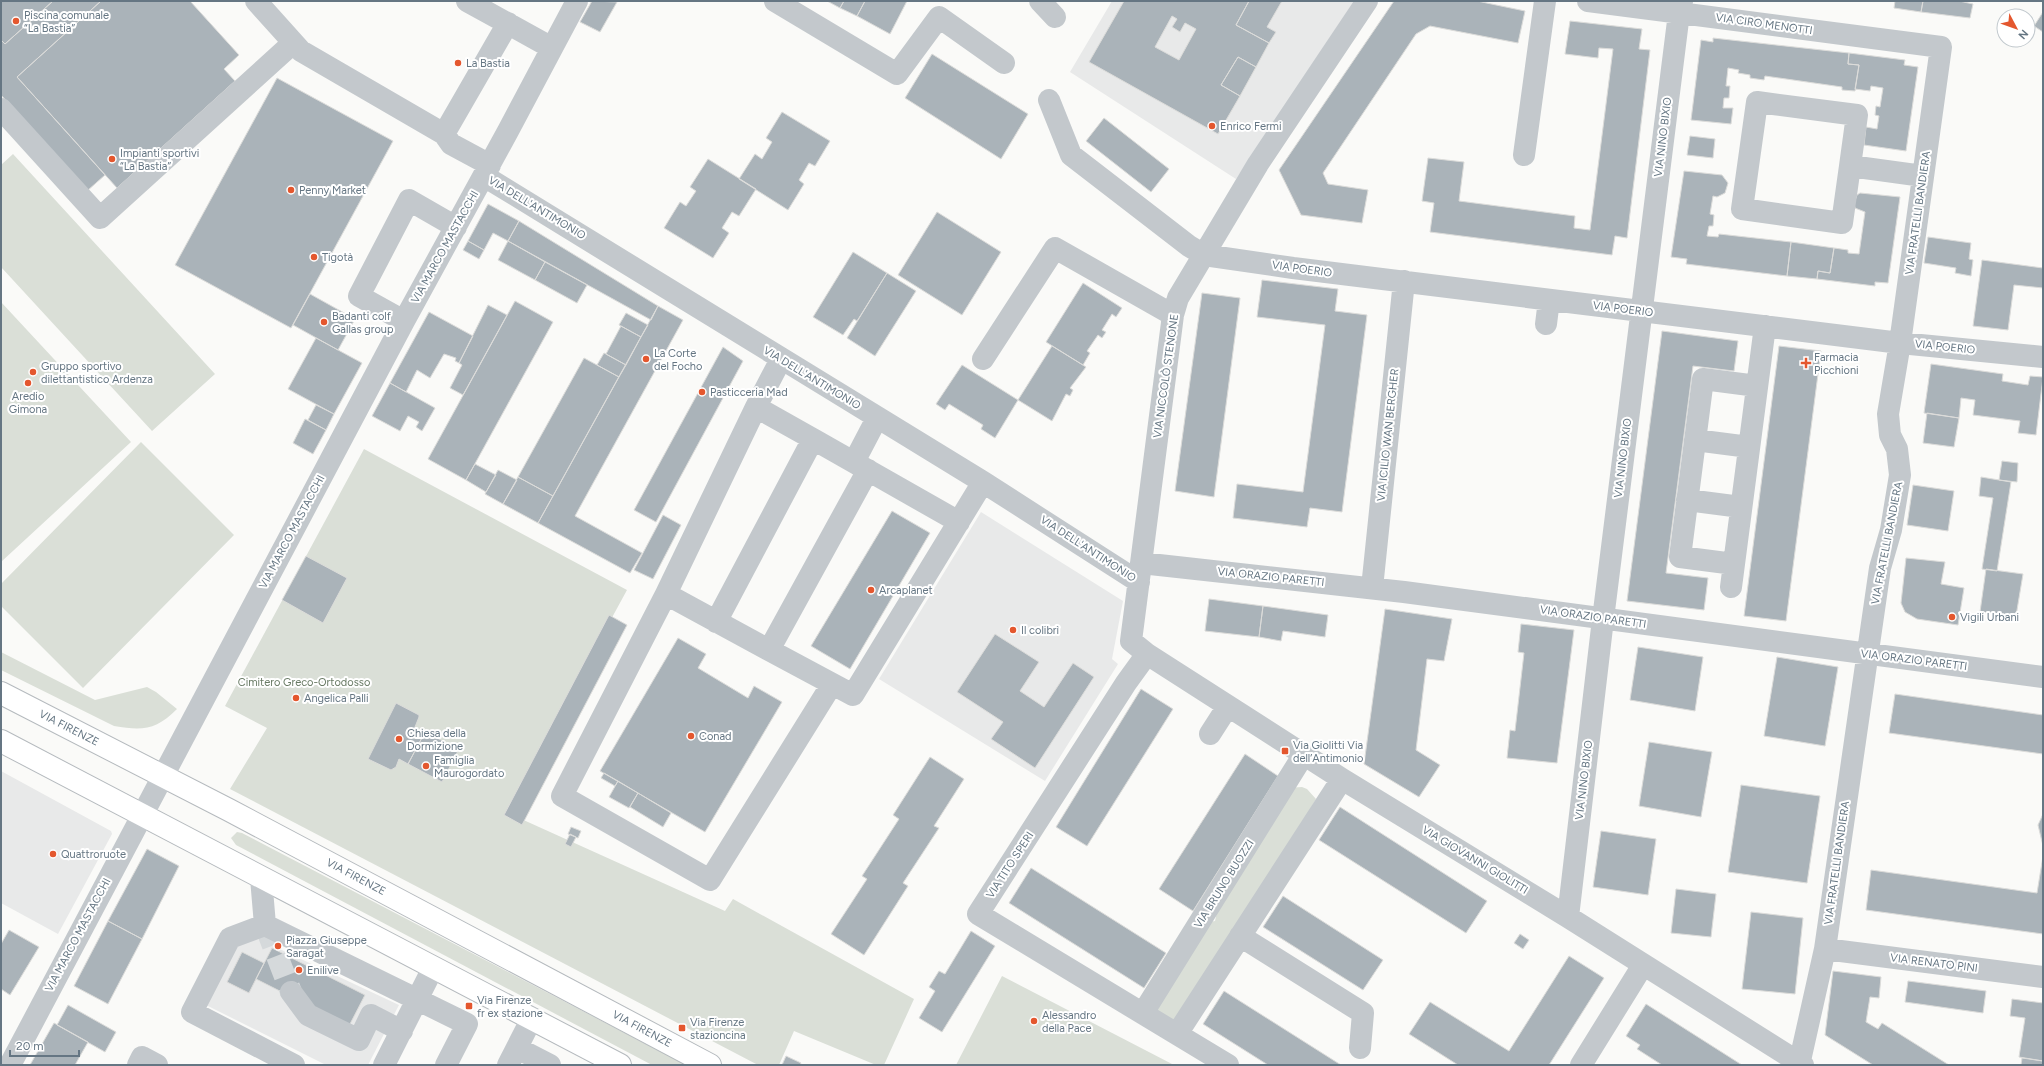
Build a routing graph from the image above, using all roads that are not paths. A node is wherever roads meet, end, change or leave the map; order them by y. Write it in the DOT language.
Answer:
graph roads {
  1 [pos="256,1"];
  2 [pos="466,1"];
  3 [pos="577,1"];
  4 [pos="775,1"];
  5 [pos="1040,1"];
  6 [pos="1368,1"];
  7 [pos="1545,1"];
  8 [pos="1588,1"];
  9 [pos="1680,7"];
  10 [pos="941,9"];
  11 [pos="1056,17"];
  12 [pos="508,23"];
  13 [pos="293,43"];
  14 [pos="1941,47"];
  15 [pos="552,48"];
  16 [pos="1004,63"];
  17 [pos="1049,100"];
  18 [pos="1,108"];
  19 [pos="444,134"];
  20 [pos="1524,155"];
  21 [pos="1850,166"];
  22 [pos="487,171"];
  23 [pos="1923,176"];
  24 [pos="456,226"];
  25 [pos="1204,255"];
  26 [pos="1404,281"];
  27 [pos="1549,300"];
  28 [pos="1641,311"];
  29 [pos="1173,315"];
  30 [pos="404,321"];
  31 [pos="1546,324"];
  32 [pos="1764,326"];
  33 [pos="1900,343"];
  34 [pos="2043,357"];
  35 [pos="781,359"];
  36 [pos="983,359"];
  37 [pos="1757,386"];
  38 [pos="756,406"];
  39 [pos="877,418"];
  40 [pos="813,439"];
  41 [pos="1695,440"];
  42 [pos="1749,447"];
  43 [pos="861,466"];
  44 [pos="983,482"];
  45 [pos="1687,500"];
  46 [pos="1741,507"];
  47 [pos="959,522"];
  48 [pos="1734,564"];
  49 [pos="1140,573"];
  50 [pos="1731,587"];
  51 [pos="1372,588"];
  52 [pos="666,594"];
  53 [pos="1603,619"];
  54 [pos="716,622"];
  55 [pos="769,650"];
  56 [pos="1146,654"];
  57 [pos="1867,654"];
  58 [pos="2043,677"];
  59 [pos="832,684"];
  60 [pos="1,693"];
  61 [pos="1228,706"];
  62 [pos="1210,734"];
  63 [pos="1,741"];
  64 [pos="1304,754"];
  65 [pos="163,776"];
  66 [pos="1342,779"];
  67 [pos="142,814"];
  68 [pos="261,878"];
  69 [pos="1568,917"];
  70 [pos="265,925"];
  71 [pos="1240,936"];
  72 [pos="1825,950"];
  73 [pos="1644,965"];
  74 [pos="434,968"];
  75 [pos="2043,977"];
  76 [pos="387,984"];
  77 [pos="291,992"];
  78 [pos="418,999"];
  79 [pos="1143,1013"];
  80 [pos="371,1015"];
  81 [pos="532,1018"];
  82 [pos="402,1031"];
  83 [pos="1177,1034"];
  84 [pos="1360,1048"];
  85 [pos="512,1056"];
  86 [pos="9,1059"];
  87 [pos="1587,1063"];
  88 [pos="1801,1064"];
  89 [pos="294,1065"];
  90 [pos="384,1065"];
  91 [pos="446,1065"];
  92 [pos="550,1065"];
  93 [pos="620,1065"];
  94 [pos="710,1065"];
  95 [pos="1228,1065"];
  1 -- 13 [label="street, VIA DELL'ANTIMONIO"];
  2 -- 12 [label="street"];
  3 -- 15 [label="street, VIA MARCO MASTACCHI"];
  4 -- 10 [label="street"];
  5 -- 11 [label="street"];
  6 -- 25 [label="street, VIA NICCOLÒ STENONE"];
  7 -- 20 [label="street"];
  8 -- 9 [label="street, VIA CIRO MENOTTI"];
  9 -- 14 [label="street, VIA CIRO MENOTTI"];
  9 -- 28 [label="street, VIA NINO BIXIO"];
  10 -- 16 [label="street"];
  12 -- 15 [label="street"];
  12 -- 19 [label="street"];
  13 -- 18 [label="street"];
  13 -- 19 [label="street, VIA DELL'ANTIMONIO"];
  14 -- 23 [label="street, VIA FRATELLI BANDIERA"];
  15 -- 22 [label="street, VIA MARCO MASTACCHI"];
  17 -- 25 [label="street"];
  19 -- 22 [label="street, VIA DELL'ANTIMONIO"];
  21 -- 21 [label="street"];
  21 -- 23 [label="street"];
  22 -- 24 [label="street, VIA MARCO MASTACCHI"];
  22 -- 35 [label="street, VIA DELL'ANTIMONIO"];
  23 -- 33 [label="street, VIA FRATELLI BANDIERA"];
  24 -- 30 [label="street, VIA MARCO MASTACCHI"];
  24 -- 30 [label="street"];
  25 -- 26 [label="street, VIA POERIO"];
  25 -- 29 [label="street, VIA NICCOLÒ STENONE"];
  26 -- 27 [label="street, VIA POERIO"];
  26 -- 51 [label="street, VIA ICILIO WAN BERGHER"];
  27 -- 28 [label="street, VIA POERIO"];
  27 -- 31 [label="street"];
  28 -- 32 [label="street, VIA POERIO"];
  28 -- 53 [label="street, VIA NINO BIXIO"];
  29 -- 36 [label="street"];
  29 -- 49 [label="street, VIA NICCOLÒ STENONE"];
  30 -- 65 [label="street, VIA MARCO MASTACCHI"];
  32 -- 33 [label="street, VIA POERIO"];
  32 -- 37 [label="street"];
  33 -- 34 [label="street, VIA POERIO"];
  33 -- 57 [label="street, VIA FRATELLI BANDIERA"];
  35 -- 38 [label="street"];
  35 -- 39 [label="street, VIA DELL'ANTIMONIO"];
  37 -- 41 [label="street"];
  37 -- 42 [label="street"];
  38 -- 40 [label="street"];
  38 -- 52 [label="street"];
  39 -- 43 [label="street"];
  39 -- 44 [label="street, VIA DELL'ANTIMONIO"];
  40 -- 43 [label="street"];
  40 -- 54 [label="street"];
  41 -- 42 [label="street"];
  41 -- 45 [label="street"];
  42 -- 46 [label="street"];
  43 -- 47 [label="street"];
  43 -- 55 [label="street"];
  44 -- 47 [label="street"];
  44 -- 49 [label="street, VIA DELL'ANTIMONIO"];
  45 -- 46 [label="street"];
  45 -- 48 [label="street"];
  46 -- 48 [label="street"];
  47 -- 59 [label="street"];
  48 -- 50 [label="street"];
  49 -- 51 [label="street, VIA ORAZIO PARETTI"];
  49 -- 56 [label="street, VIA NICCOLÒ STENONE"];
  51 -- 53 [label="street, VIA ORAZIO PARETTI"];
  52 -- 54 [label="street"];
  52 -- 59 [label="street"];
  53 -- 57 [label="street, VIA ORAZIO PARETTI"];
  53 -- 69 [label="street, VIA NINO BIXIO"];
  54 -- 55 [label="street"];
  55 -- 59 [label="street"];
  56 -- 61 [label="street, VIA GIOVANNI GIOLITTI"];
  56 -- 79 [label="street, VIA TITO SPERI"];
  57 -- 58 [label="street, VIA ORAZIO PARETTI"];
  57 -- 72 [label="street, VIA FRATELLI BANDIERA"];
  60 -- 65 [label="main road, VIA FIRENZE"];
  61 -- 62 [label="street"];
  61 -- 64 [label="street, VIA GIOVANNI GIOLITTI"];
  63 -- 67 [label="main road"];
  64 -- 66 [label="street, VIA GIOVANNI GIOLITTI"];
  64 -- 79 [label="street, VIA BRUNO BUOZZI"];
  65 -- 67 [label="street, VIA MARCO MASTACCHI"];
  65 -- 94 [label="main road, VIA FIRENZE"];
  66 -- 69 [label="street, VIA GIOVANNI GIOLITTI"];
  66 -- 71 [label="street"];
  67 -- 68 [label="main road"];
  67 -- 86 [label="street, VIA MARCO MASTACCHI"];
  68 -- 70 [label="street"];
  68 -- 74 [label="main road"];
  69 -- 73 [label="street, VIA GIOVANNI GIOLITTI"];
  70 -- 76 [label="street"];
  70 -- 89 [label="street"];
  71 -- 83 [label="street"];
  71 -- 84 [label="street"];
  72 -- 75 [label="street, VIA RENATO PINI"];
  72 -- 88 [label="street, VIA FRATELLI BANDIERA"];
  73 -- 87 [label="street"];
  73 -- 88 [label="street, VIA GIOVANNI GIOLITTI"];
  74 -- 78 [label="street"];
  74 -- 81 [label="main road"];
  76 -- 78 [label="street"];
  76 -- 80 [label="street"];
  77 -- 80 [label="street"];
  78 -- 82 [label="street"];
  78 -- 91 [label="street"];
  79 -- 83 [label="street"];
  80 -- 82 [label="street"];
  81 -- 85 [label="street"];
  81 -- 93 [label="main road"];
  82 -- 90 [label="street"];
  83 -- 95 [label="street"];
  85 -- 92 [label="street"];
}
